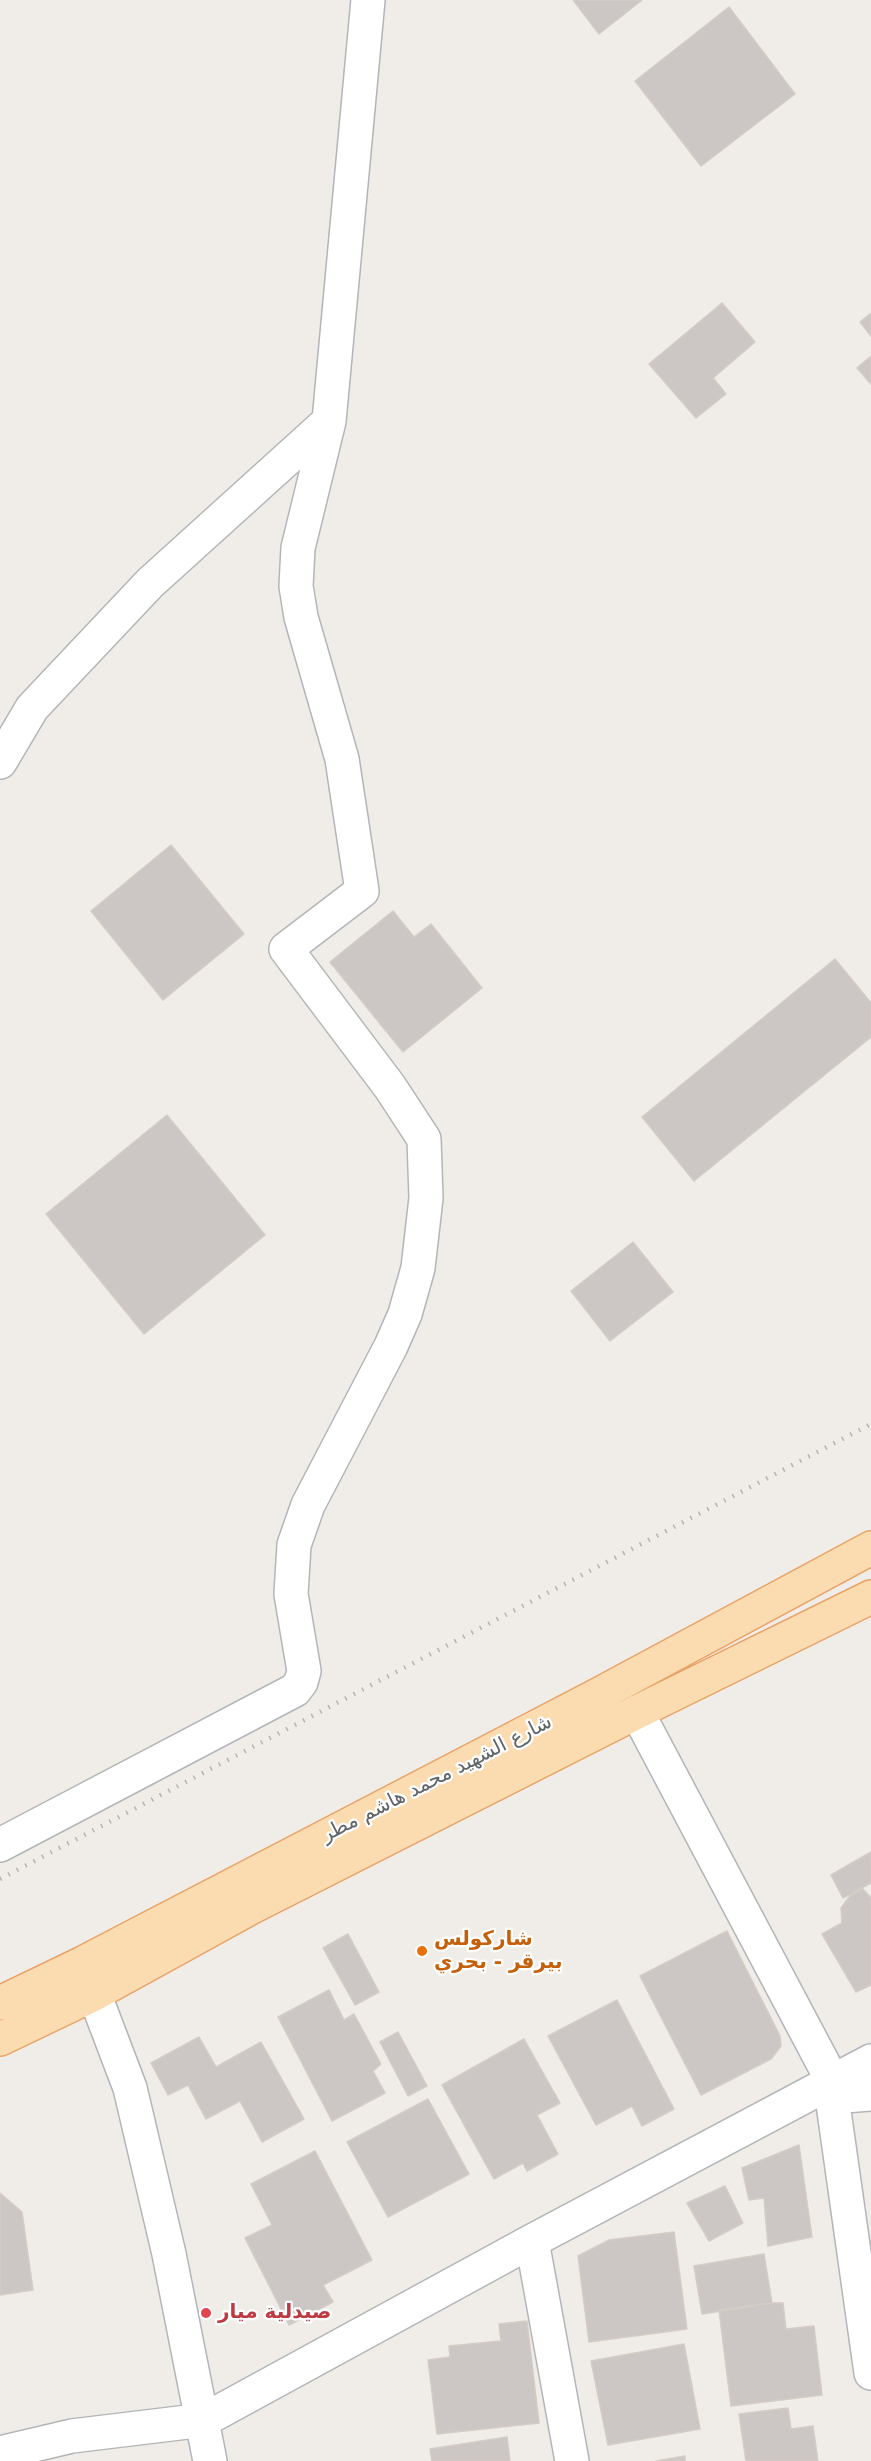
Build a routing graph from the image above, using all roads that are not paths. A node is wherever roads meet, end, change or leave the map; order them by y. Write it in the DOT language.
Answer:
graph roads {
  1 [pos="368,0"];
  2 [pos="329,421"];
  3 [pos="0,762"];
  4 [pos="871,1548"];
  5 [pos="871,1597"];
  6 [pos="637,1712"];
  7 [pos="0,1845"];
  8 [pos="83,1963"];
  9 [pos="94,1994"];
  10 [pos="0,2002"];
  11 [pos="0,2039"];
  12 [pos="871,2061"];
  13 [pos="832,2089"];
  14 [pos="871,2094"];
  15 [pos="532,2241"];
  16 [pos="871,2373"];
  17 [pos="204,2420"];
  18 [pos="0,2452"];
  19 [pos="210,2461"];
  20 [pos="572,2461"];
  1 -- 2 [label="street"];
  2 -- 3 [label="street"];
  2 -- 7 [label="street"];
  4 -- 8 [label="main road, شارع الشهيد محمد هاشم مطر"];
  5 -- 6 [label="main road, شارع الشهيد محمد هاشم مطر"];
  6 -- 9 [label="main road, شارع الشهيد محمد هاشم مطر"];
  6 -- 13 [label="street"];
  8 -- 9 [label="street"];
  8 -- 10 [label="main road, شارع الشهيد محمد هاشم مطر"];
  9 -- 11 [label="main road, شارع الشهيد محمد هاشم مطر"];
  9 -- 17 [label="street"];
  12 -- 13 [label="street"];
  13 -- 14 [label="street"];
  13 -- 15 [label="street"];
  13 -- 16 [label="street"];
  15 -- 17 [label="street"];
  15 -- 20 [label="street"];
  17 -- 18 [label="street"];
  17 -- 19 [label="street"];
}
